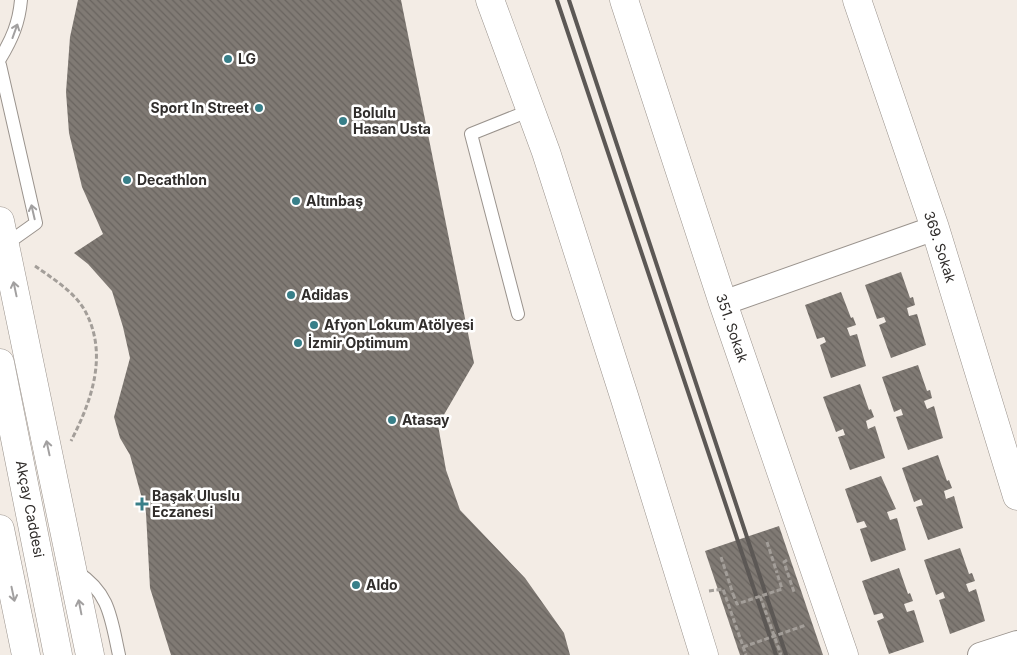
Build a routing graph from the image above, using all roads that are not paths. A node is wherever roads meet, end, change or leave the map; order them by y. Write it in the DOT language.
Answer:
graph roads {
  1 [pos="21,0"];
  2 [pos="490,0"];
  3 [pos="624,0"];
  4 [pos="857,0"];
  5 [pos="0,59"];
  6 [pos="0,65"];
  7 [pos="530,110"];
  8 [pos="934,228"];
  9 [pos="3,233"];
  10 [pos="723,303"];
  11 [pos="518,314"];
  12 [pos="0,363"];
  13 [pos="1017,496"];
  14 [pos="0,529"];
  15 [pos="72,569"];
  16 [pos="1017,643"];
  17 [pos="26,655"];
  18 [pos="58,655"];
  19 [pos="90,655"];
  20 [pos="119,655"];
  21 [pos="704,655"];
  22 [pos="844,655"];
  23 [pos="980,655"];
  5 -- 1 [label="lane, one-way"];
  2 -- 7 [label="main road"];
  3 -- 10 [label="main road, 351. Sokak"];
  4 -- 8 [label="main road, 369. Sokak"];
  9 -- 6 [label="lane, one-way"];
  7 -- 11 [label="lane"];
  7 -- 21 [label="main road"];
  8 -- 10 [label="street"];
  8 -- 13 [label="main road, 369. Sokak"];
  15 -- 9 [label="main road, one-way"];
  10 -- 22 [label="main road, 351. Sokak"];
  12 -- 18 [label="main road, Akçay Caddesi"];
  14 -- 17 [label="main road, one-way"];
  19 -- 15 [label="main road, one-way"];
  15 -- 20 [label="lane"];
  16 -- 23 [label="street"];
}
